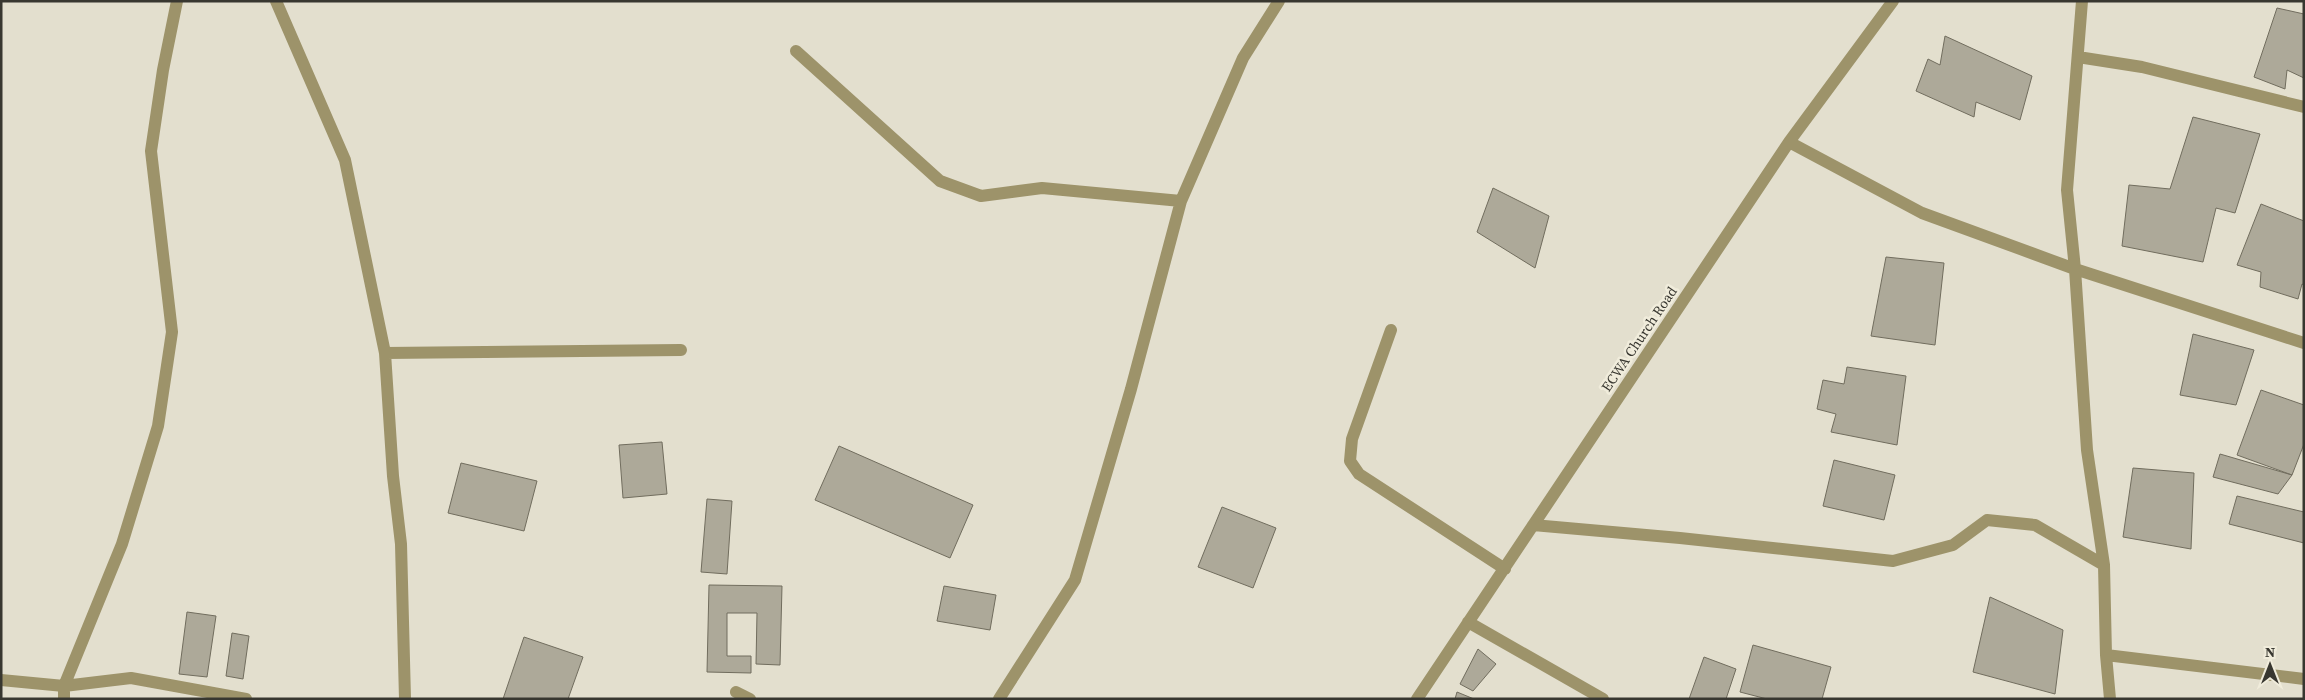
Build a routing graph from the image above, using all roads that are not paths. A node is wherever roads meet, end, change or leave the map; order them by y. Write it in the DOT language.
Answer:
graph roads {
  1 [pos="177,1"];
  2 [pos="276,1"];
  3 [pos="1279,1"];
  4 [pos="1894,1"];
  5 [pos="2082,1"];
  6 [pos="796,51"];
  7 [pos="2078,56"];
  8 [pos="2304,107"];
  9 [pos="1789,142"];
  10 [pos="1181,201"];
  11 [pos="2075,269"];
  12 [pos="1390,330"];
  13 [pos="2304,343"];
  14 [pos="681,350"];
  15 [pos="385,353"];
  16 [pos="1533,525"];
  17 [pos="2104,565"];
  18 [pos="1505,569"];
  19 [pos="1468,622"];
  20 [pos="2106,655"];
  21 [pos="2304,679"];
  22 [pos="1,680"];
  23 [pos="64,692"];
  24 [pos="736,692"];
  25 [pos="246,699"];
  26 [pos="405,699"];
  27 [pos="750,699"];
  28 [pos="999,699"];
  29 [pos="1417,699"];
  30 [pos="1603,699"];
  31 [pos="2110,699"];
  1 -- 23 [label="street"];
  2 -- 15 [label="street"];
  3 -- 10 [label="street"];
  4 -- 9 [label="street, ECWA Church Road"];
  5 -- 7 [label="street"];
  6 -- 10 [label="street"];
  7 -- 8 [label="street"];
  7 -- 11 [label="street"];
  9 -- 11 [label="street"];
  9 -- 16 [label="street, ECWA Church Road"];
  10 -- 28 [label="street"];
  11 -- 13 [label="street"];
  11 -- 17 [label="street"];
  12 -- 18 [label="street"];
  14 -- 15 [label="street"];
  15 -- 26 [label="street"];
  16 -- 17 [label="street"];
  16 -- 18 [label="street, ECWA Church Road"];
  17 -- 20 [label="street"];
  18 -- 19 [label="street, ECWA Church Road"];
  19 -- 29 [label="street, ECWA Church Road"];
  19 -- 30 [label="street"];
  20 -- 21 [label="street"];
  20 -- 31 [label="street"];
  22 -- 23 [label="street"];
  23 -- 25 [label="street"];
  24 -- 27 [label="street"];
}
